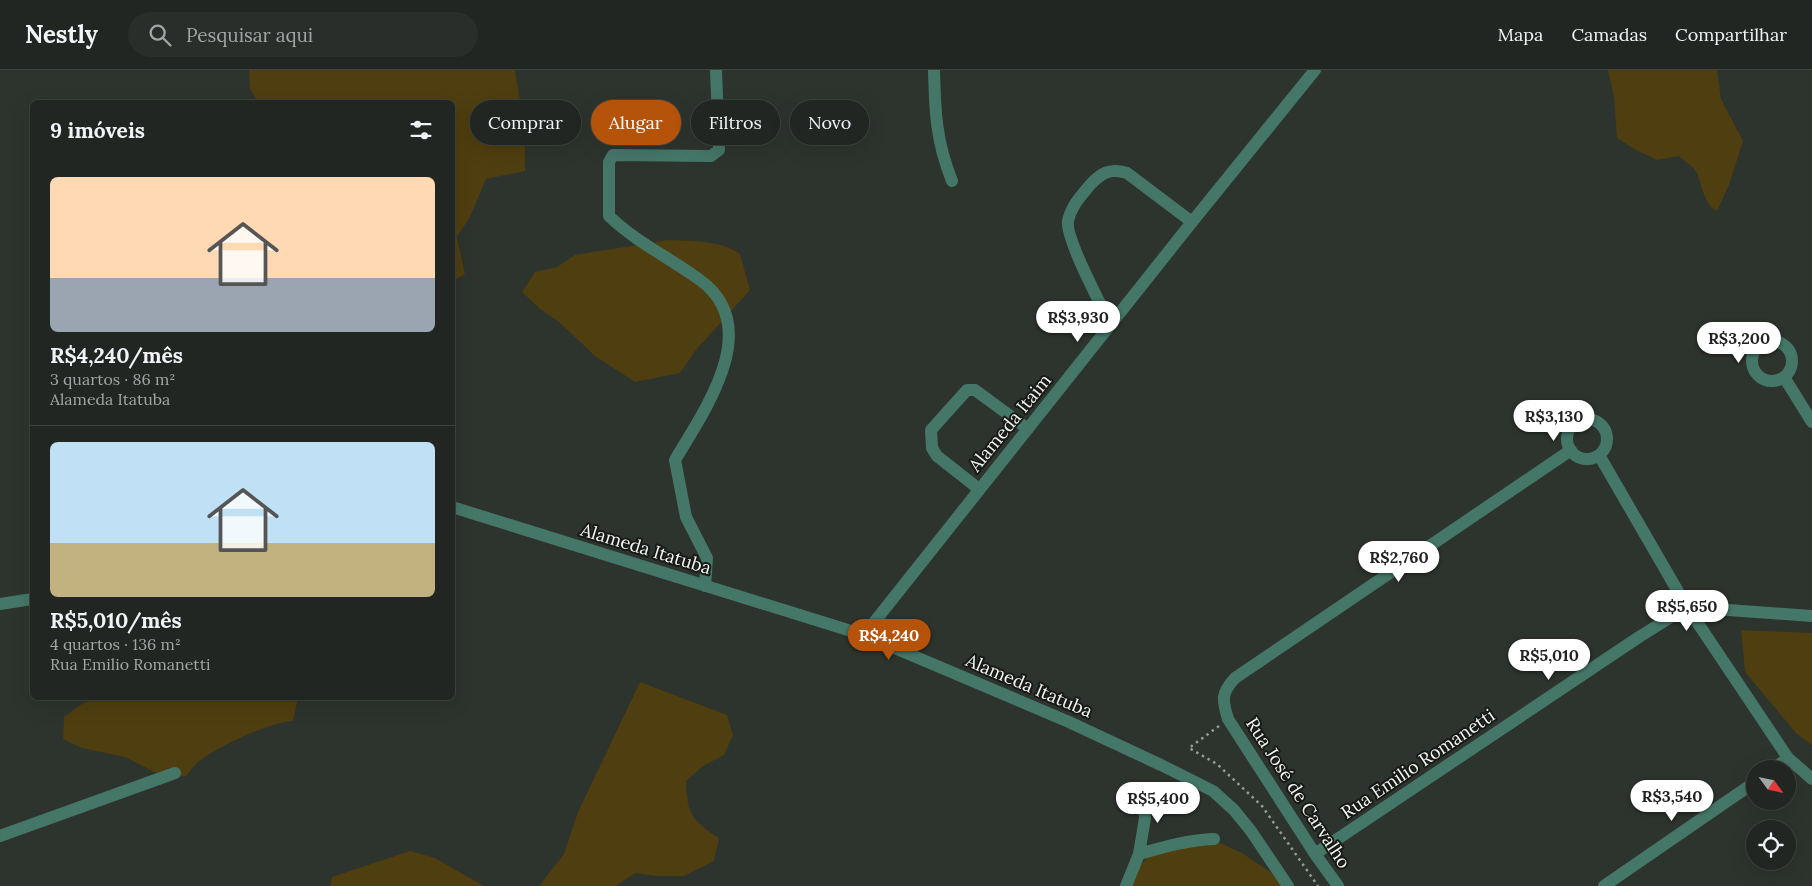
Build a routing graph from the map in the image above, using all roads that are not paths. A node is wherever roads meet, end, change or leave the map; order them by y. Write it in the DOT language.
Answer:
graph roads {
  1 [pos="716,70"];
  2 [pos="934,70"];
  3 [pos="1315,70"];
  4 [pos="952,181"];
  5 [pos="1192,222"];
  6 [pos="1111,324"];
  7 [pos="1784,377"];
  8 [pos="1812,422"];
  9 [pos="1028,429"];
  10 [pos="1570,450"];
  11 [pos="1599,455"];
  12 [pos="979,489"];
  13 [pos="455,508"];
  14 [pos="705,586"];
  15 [pos="30,599"];
  16 [pos="0,604"];
  17 [pos="1687,607"];
  18 [pos="1812,616"];
  19 [pos="864,635"];
  20 [pos="1788,758"];
  21 [pos="1785,760"];
  22 [pos="175,773"];
  23 [pos="1812,779"];
  24 [pos="1746,788"];
  25 [pos="1143,791"];
  26 [pos="0,836"];
  27 [pos="1214,839"];
  28 [pos="1139,854"];
  29 [pos="1315,854"];
  30 [pos="1126,886"];
  31 [pos="1288,886"];
  32 [pos="1338,886"];
  33 [pos="1604,886"];
  1 -- 14 [label="street"];
  2 -- 4 [label="street"];
  3 -- 5 [label="street, Alameda Itaim"];
  5 -- 6 [label="street, Alameda Itaim"];
  5 -- 6 [label="street"];
  6 -- 9 [label="street, Alameda Itaim"];
  7 -- 8 [label="street"];
  9 -- 12 [label="street, Alameda Itaim"];
  9 -- 12 [label="street"];
  10 -- 11 [label="street"];
  10 -- 11 [label="street"];
  10 -- 29 [label="street, Rua José de Carvalho"];
  11 -- 17 [label="street"];
  12 -- 19 [label="street, Alameda Itaim"];
  13 -- 14 [label="street, Alameda Itatuba"];
  14 -- 19 [label="street, Alameda Itatuba"];
  15 -- 16 [label="street"];
  17 -- 18 [label="street"];
  17 -- 20 [label="street"];
  17 -- 29 [label="street, Rua Emilio Romanetti"];
  19 -- 31 [label="street, Alameda Itatuba"];
  20 -- 21 [label="street"];
  20 -- 23 [label="street"];
  22 -- 26 [label="street"];
  24 -- 33 [label="street"];
  25 -- 28 [label="street"];
  27 -- 28 [label="street"];
  28 -- 30 [label="street"];
  29 -- 32 [label="street, Rua José de Carvalho"];
}
